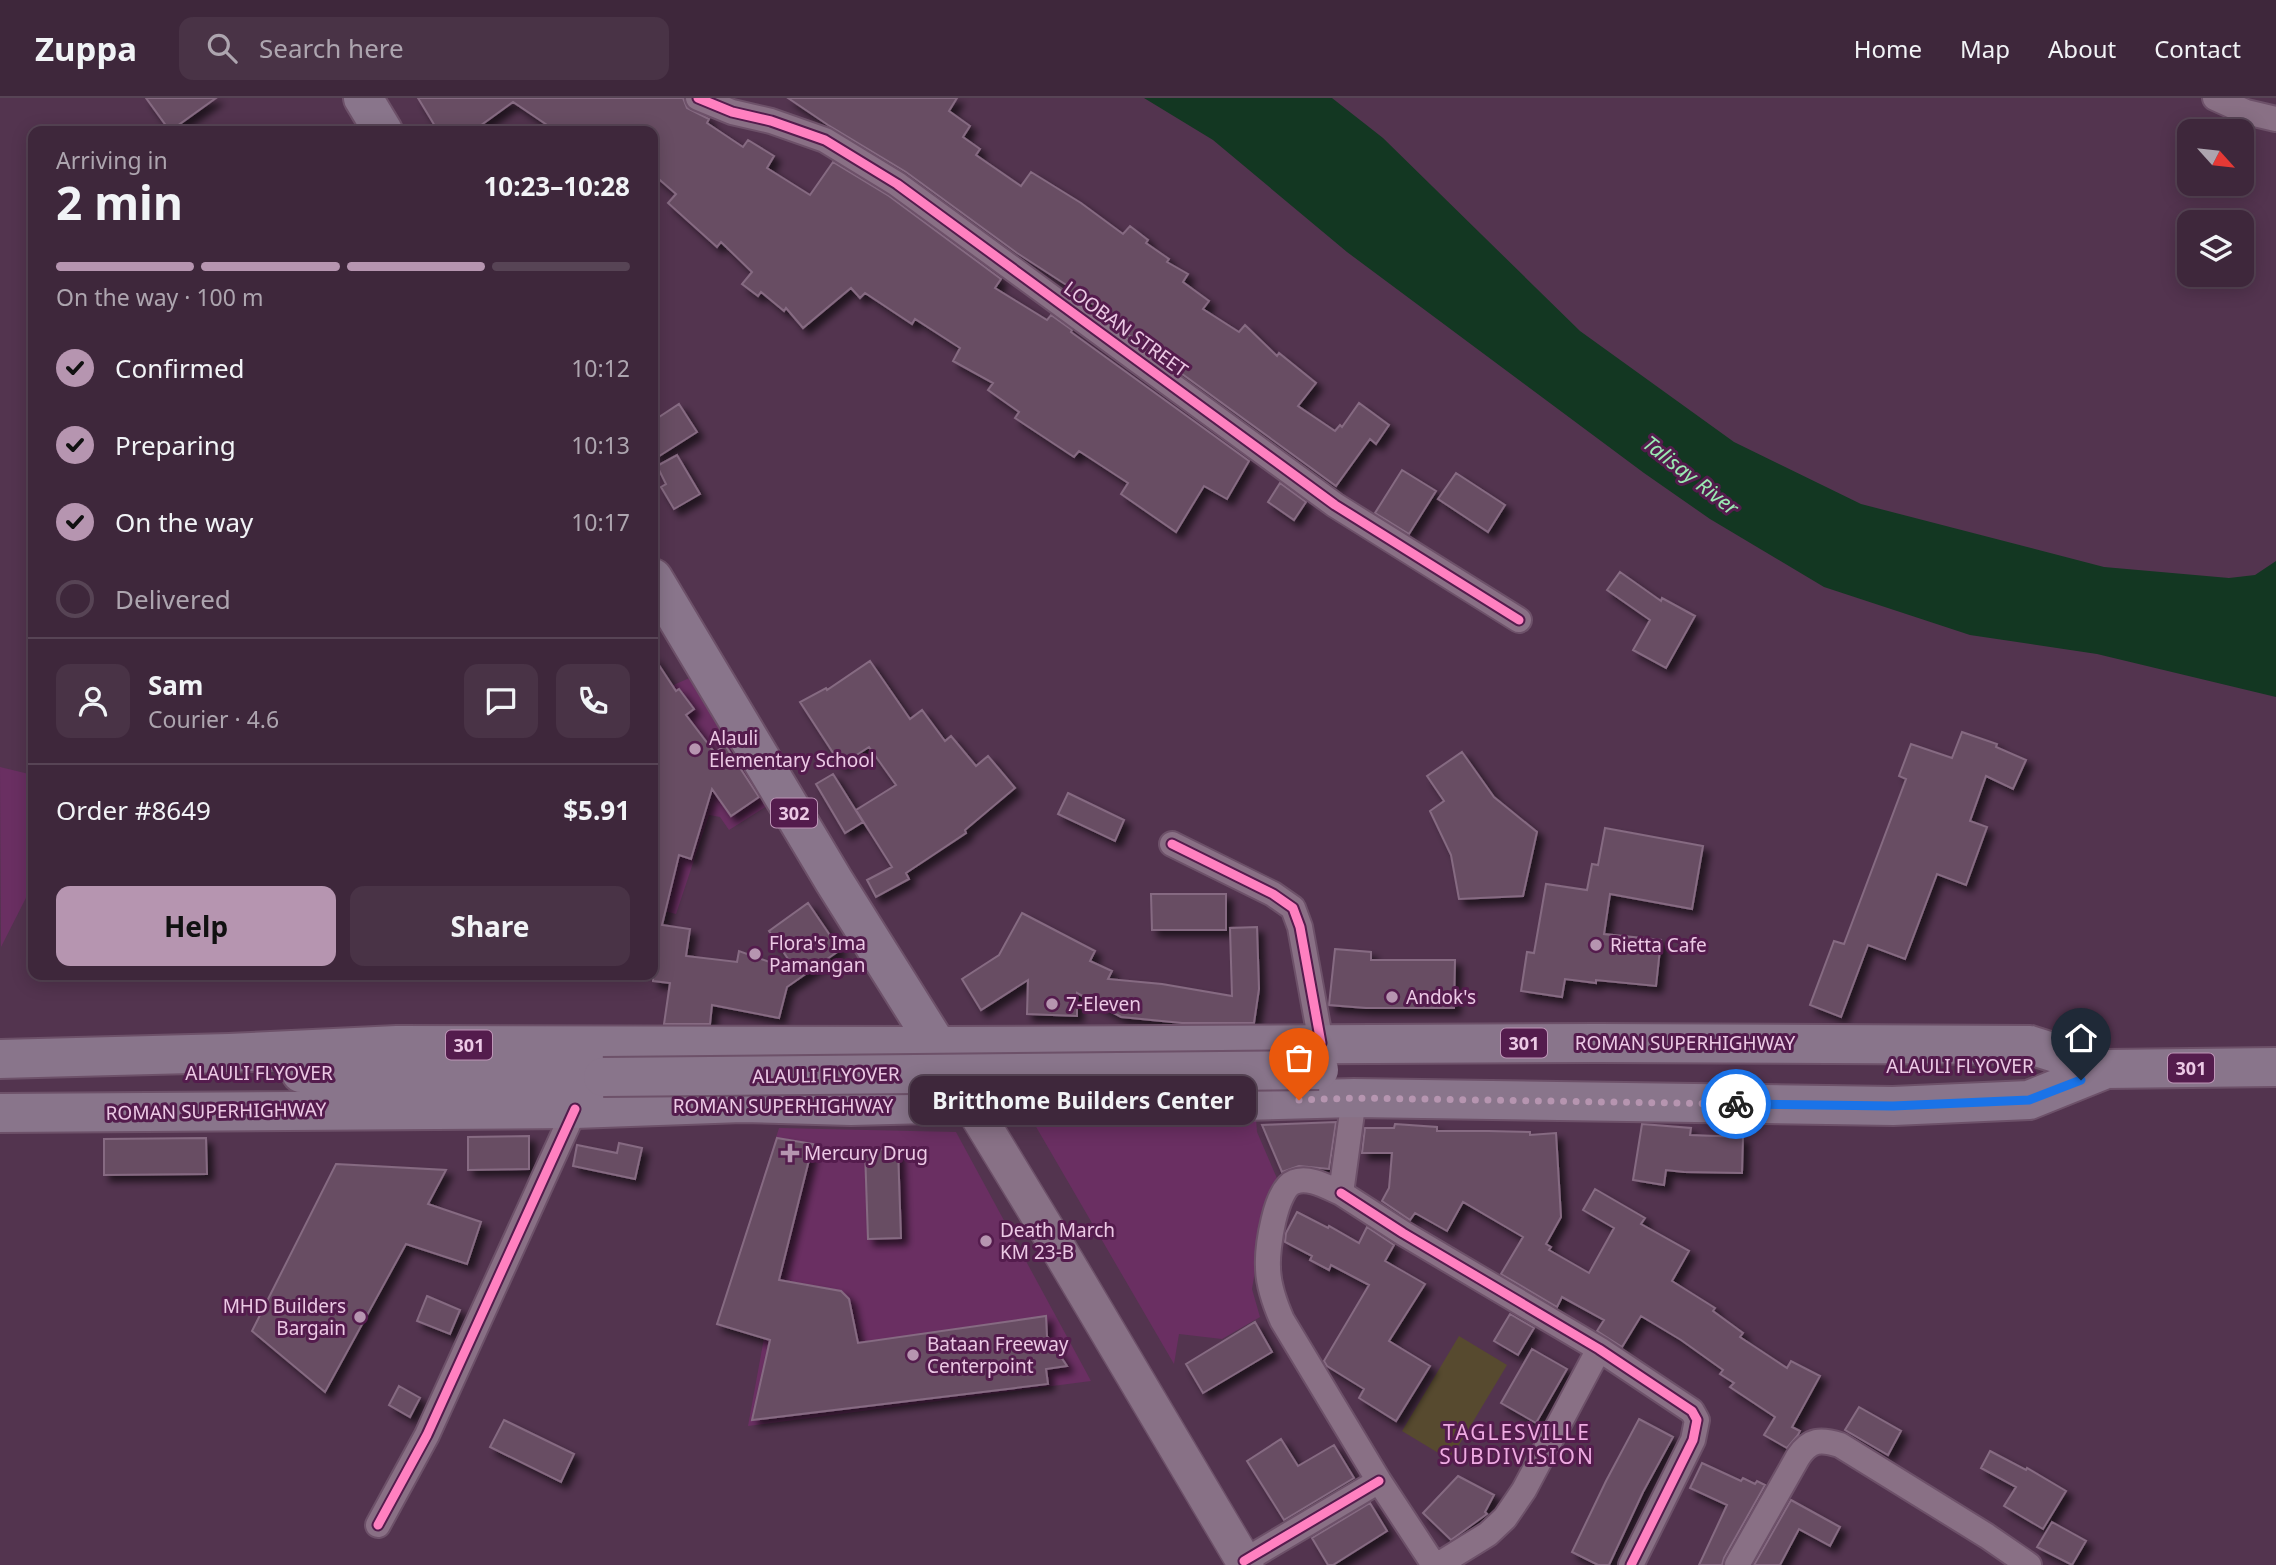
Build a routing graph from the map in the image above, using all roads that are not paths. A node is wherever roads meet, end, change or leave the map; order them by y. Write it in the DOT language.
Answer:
graph roads {
  1 [pos="363,98"];
  2 [pos="698,98"];
  3 [pos="2215,98"];
  4 [pos="2276,118"];
  5 [pos="380,126"];
  6 [pos="658,586"];
  7 [pos="1519,620"];
  8 [pos="1172,844"];
  9 [pos="938,1046"];
  10 [pos="0,1059"];
  11 [pos="1319,1066"];
  12 [pos="2276,1067"];
  13 [pos="2106,1069"];
  14 [pos="0,1077"];
  15 [pos="593,1094"];
  16 [pos="0,1095"];
  17 [pos="1354,1098"];
  18 [pos="970,1103"];
  19 [pos="0,1114"];
  20 [pos="1341,1193"];
  21 [pos="1599,1349"];
  22 [pos="1379,1481"];
  23 [pos="378,1525"];
  24 [pos="1245,1563"];
  25 [pos="1436,1565"];
  26 [pos="1631,1565"];
  27 [pos="1737,1565"];
  28 [pos="2029,1565"];
  1 -- 5 [label="main road"];
  2 -- 7 [label="street, LOOBAN STREET"];
  3 -- 4 [label="street"];
  6 -- 9 [label="main road, 302"];
  8 -- 11 [label="street"];
  9 -- 10 [label="main road, 301"];
  9 -- 11 [label="main road, 301"];
  9 -- 18 [label="main road, 302"];
  11 -- 13 [label="main road, ALAULI FLYOVER"];
  11 -- 15 [label="main road, ALAULI FLYOVER, bridge"];
  12 -- 13 [label="main road, ROMAN SUPERHIGHWAY / 301"];
  13 -- 17 [label="main road, ROMAN SUPERHIGHWAY / 301"];
  14 -- 15 [label="main road, ALAULI FLYOVER"];
  15 -- 16 [label="main road, ALAULI FLYOVER"];
  15 -- 18 [label="main road, ROMAN SUPERHIGHWAY / 301"];
  15 -- 19 [label="main road, ROMAN SUPERHIGHWAY / 301"];
  15 -- 23 [label="street"];
  17 -- 18 [label="main road, ROMAN SUPERHIGHWAY / 301"];
  17 -- 20 [label="street"];
  18 -- 24 [label="main road, 302"];
  20 -- 21 [label="street"];
  20 -- 22 [label="street"];
  21 -- 25 [label="street"];
  21 -- 26 [label="street"];
  22 -- 24 [label="street"];
  22 -- 25 [label="street"];
  27 -- 28 [label="street"];
}
